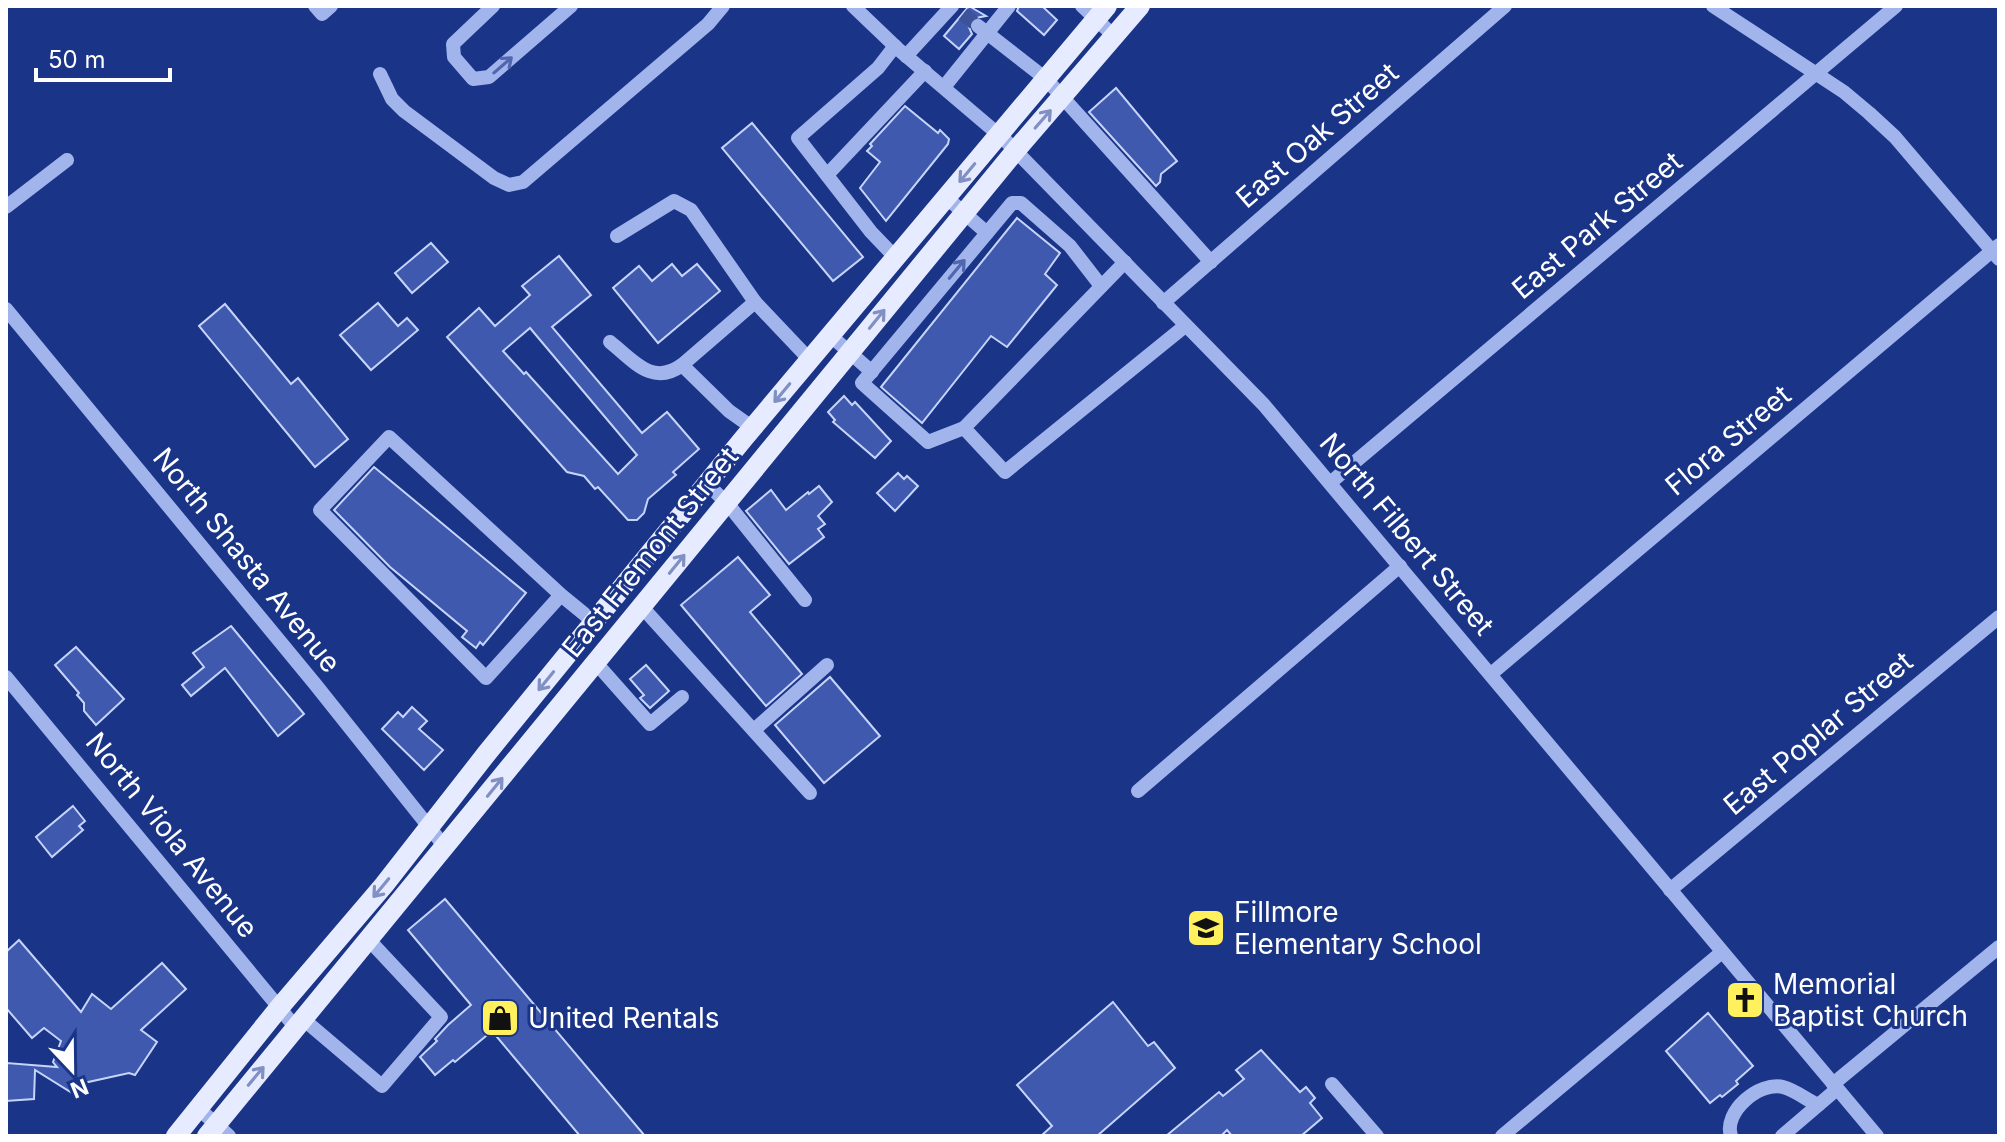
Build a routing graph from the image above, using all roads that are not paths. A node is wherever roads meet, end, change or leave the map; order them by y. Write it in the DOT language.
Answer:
graph roads {
  1 [pos="315,6"];
  2 [pos="331,6"];
  3 [pos="493,6"];
  4 [pos="571,6"];
  5 [pos="723,6"];
  6 [pos="1009,6"];
  7 [pos="1140,6"];
  8 [pos="1505,6"];
  9 [pos="1713,6"];
  10 [pos="1896,6"];
  11 [pos="857,7"];
  12 [pos="955,9"];
  13 [pos="1095,11"];
  14 [pos="982,30"];
  15 [pos="1114,36"];
  16 [pos="900,51"];
  17 [pos="925,71"];
  18 [pos="380,74"];
  19 [pos="1815,75"];
  20 [pos="1046,79"];
  21 [pos="944,87"];
  22 [pos="1063,96"];
  23 [pos="1000,134"];
  24 [pos="1016,150"];
  25 [pos="67,160"];
  26 [pos="827,175"];
  27 [pos="947,198"];
  28 [pos="6,207"];
  29 [pos="964,213"];
  30 [pos="987,233"];
  31 [pos="617,236"];
  32 [pos="1997,251"];
  33 [pos="896,258"];
  34 [pos="1125,262"];
  35 [pos="1211,262"];
  36 [pos="1101,286"];
  37 [pos="755,302"];
  38 [pos="1163,303"];
  39 [pos="6,309"];
  40 [pos="1185,326"];
  41 [pos="831,336"];
  42 [pos="610,342"];
  43 [pos="850,353"];
  44 [pos="810,360"];
  45 [pos="682,365"];
  46 [pos="872,372"];
  47 [pos="753,428"];
  48 [pos="964,428"];
  49 [pos="1330,483"];
  50 [pos="707,484"];
  51 [pos="727,503"];
  52 [pos="1400,566"];
  53 [pos="561,595"];
  54 [pos="805,600"];
  55 [pos="642,607"];
  56 [pos="1999,617"];
  57 [pos="594,622"];
  58 [pos="596,663"];
  59 [pos="827,665"];
  60 [pos="1491,674"];
  61 [pos="6,677"];
  62 [pos="682,697"];
  63 [pos="754,730"];
  64 [pos="1138,791"];
  65 [pos="810,793"];
  66 [pos="429,827"];
  67 [pos="445,847"];
  68 [pos="1670,890"];
  69 [pos="369,940"];
  70 [pos="1999,947"];
  71 [pos="1722,952"];
  72 [pos="279,1008"];
  73 [pos="299,1024"];
  74 [pos="1332,1084"];
  75 [pos="1835,1086"];
  76 [pos="1818,1105"];
  77 [pos="198,1108"];
  78 [pos="217,1132"];
  79 [pos="176,1136"];
  80 [pos="1377,1136"];
  81 [pos="1502,1136"];
  82 [pos="1731,1136"];
  83 [pos="1782,1136"];
  84 [pos="1877,1136"];
  1 -- 2 [label="street"];
  3 -- 4 [label="street, one-way"];
  5 -- 18 [label="street"];
  6 -- 14 [label="street"];
  7 -- 15 [label="main road, East Fremont Street"];
  8 -- 35 [label="street, East Oak Street"];
  9 -- 19 [label="street"];
  10 -- 19 [label="street, East Park Street"];
  11 -- 16 [label="street, North Filbert Street"];
  12 -- 16 [label="street"];
  13 -- 15 [label="street"];
  13 -- 20 [label="main road, East Fremont Street"];
  14 -- 20 [label="street"];
  14 -- 21 [label="street"];
  15 -- 22 [label="main road, East Fremont Street"];
  16 -- 17 [label="street, North Filbert Street"];
  16 -- 26 [label="street"];
  17 -- 21 [label="street, North Filbert Street"];
  17 -- 26 [label="street"];
  19 -- 32 [label="street"];
  19 -- 49 [label="street, East Park Street"];
  20 -- 22 [label="street"];
  20 -- 23 [label="main road, East Fremont Street"];
  21 -- 23 [label="street, North Filbert Street"];
  24 -- 22 [label="main road, East Fremont Street, one-way"];
  22 -- 35 [label="street"];
  23 -- 24 [label="street, North Filbert Street"];
  23 -- 27 [label="main road, East Fremont Street, one-way"];
  24 -- 29 [label="main road, East Fremont Street"];
  24 -- 34 [label="street, North Filbert Street"];
  25 -- 28 [label="street"];
  26 -- 33 [label="street"];
  27 -- 29 [label="street"];
  27 -- 33 [label="main road, East Fremont Street"];
  29 -- 30 [label="street"];
  43 -- 29 [label="main road, East Fremont Street, one-way"];
  30 -- 36 [label="street"];
  46 -- 30 [label="street, one-way"];
  31 -- 37 [label="street"];
  32 -- 60 [label="street, Flora Street"];
  33 -- 41 [label="main road, East Fremont Street"];
  34 -- 36 [label="street"];
  34 -- 38 [label="street, North Filbert Street"];
  35 -- 38 [label="street, East Oak Street"];
  36 -- 48 [label="street"];
  37 -- 44 [label="street"];
  37 -- 45 [label="street"];
  38 -- 40 [label="street, North Filbert Street"];
  39 -- 66 [label="street, North Shasta Avenue"];
  40 -- 48 [label="street"];
  40 -- 49 [label="street, North Filbert Street"];
  41 -- 43 [label="street"];
  41 -- 44 [label="main road, East Fremont Street"];
  42 -- 45 [label="street"];
  43 -- 46 [label="street"];
  43 -- 51 [label="main road, East Fremont Street"];
  44 -- 47 [label="main road, East Fremont Street, one-way"];
  45 -- 47 [label="street"];
  46 -- 48 [label="street"];
  47 -- 50 [label="main road, East Fremont Street"];
  49 -- 52 [label="street, North Filbert Street"];
  50 -- 51 [label="street"];
  50 -- 57 [label="main road, East Fremont Street"];
  51 -- 54 [label="street"];
  55 -- 51 [label="main road, East Fremont Street, one-way"];
  52 -- 60 [label="street, North Filbert Street"];
  52 -- 64 [label="street"];
  53 -- 53 [label="street"];
  53 -- 57 [label="street"];
  55 -- 58 [label="main road, East Fremont Street"];
  55 -- 63 [label="street"];
  56 -- 68 [label="street, East Poplar Street"];
  57 -- 66 [label="main road, East Fremont Street, one-way"];
  58 -- 62 [label="street"];
  67 -- 58 [label="main road, East Fremont Street, one-way"];
  59 -- 63 [label="street"];
  60 -- 68 [label="street, North Filbert Street"];
  61 -- 72 [label="street, North Viola Avenue"];
  63 -- 65 [label="street"];
  66 -- 67 [label="street, North Shasta Avenue"];
  66 -- 72 [label="main road, East Fremont Street, one-way"];
  67 -- 69 [label="main road, East Fremont Street"];
  68 -- 71 [label="street, North Filbert Street"];
  69 -- 73 [label="main road, East Fremont Street"];
  69 -- 73 [label="street, North Viola Avenue"];
  70 -- 75 [label="street"];
  71 -- 75 [label="street, North Filbert Street"];
  71 -- 81 [label="street"];
  72 -- 73 [label="street, North Viola Avenue"];
  72 -- 77 [label="main road, East Fremont Street"];
  78 -- 73 [label="main road, East Fremont Street, one-way"];
  74 -- 80 [label="street"];
  75 -- 76 [label="street"];
  75 -- 84 [label="street, North Filbert Street"];
  76 -- 82 [label="street"];
  76 -- 83 [label="street"];
  77 -- 78 [label="street"];
  77 -- 79 [label="main road, East Fremont Street"];
}
